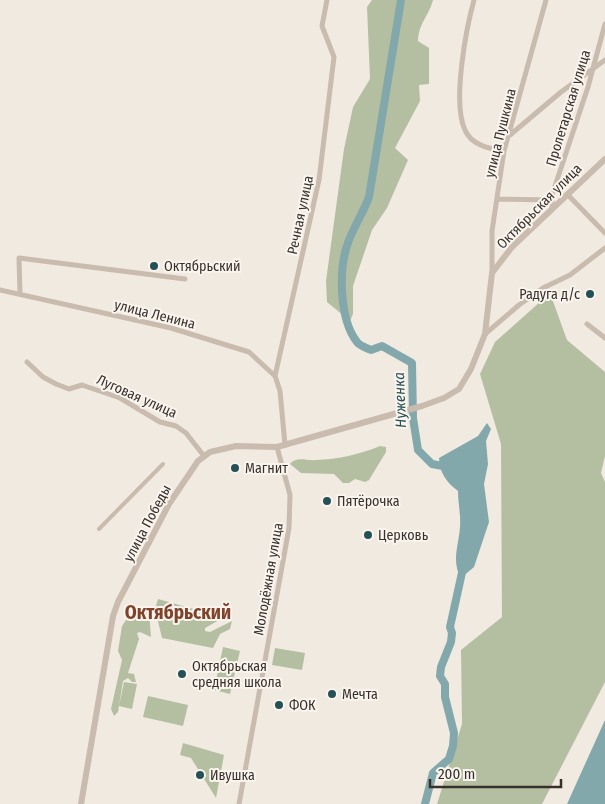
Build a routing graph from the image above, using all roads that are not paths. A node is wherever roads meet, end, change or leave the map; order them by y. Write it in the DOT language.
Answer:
graph roads {
  1 [pos="327,0"];
  2 [pos="474,0"];
  3 [pos="546,0"];
  4 [pos="605,24"];
  5 [pos="605,60"];
  6 [pos="592,72"];
  7 [pos="510,136"];
  8 [pos="504,151"];
  9 [pos="605,159"];
  10 [pos="567,194"];
  11 [pos="497,199"];
  12 [pos="552,200"];
  13 [pos="552,208"];
  14 [pos="605,234"];
  15 [pos="605,248"];
  16 [pos="492,273"];
  17 [pos="185,278"];
  18 [pos="0,290"];
  19 [pos="20,294"];
  20 [pos="587,324"];
  21 [pos="486,334"];
  22 [pos="605,338"];
  23 [pos="26,362"];
  24 [pos="275,376"];
  25 [pos="285,445"];
  26 [pos="277,447"];
  27 [pos="204,456"];
  28 [pos="163,464"];
  29 [pos="99,529"];
  30 [pos="81,804"];
  31 [pos="239,804"];
  1 -- 24 [label="street, Речная улица"];
  2 -- 8 [label="street"];
  3 -- 7 [label="street, улица Пушкина"];
  4 -- 6 [label="street, Пролетарская улица"];
  5 -- 6 [label="street"];
  6 -- 7 [label="street"];
  6 -- 12 [label="street, Пролетарская улица"];
  7 -- 8 [label="street, улица Пушкина"];
  8 -- 11 [label="street, улица Пушкина"];
  9 -- 10 [label="street, Октябрьская улица"];
  10 -- 13 [label="street, Октябрьская улица"];
  10 -- 14 [label="street"];
  11 -- 12 [label="street"];
  11 -- 16 [label="street, улица Пушкина"];
  12 -- 13 [label="street, Пролетарская улица"];
  13 -- 16 [label="street, Октябрьская улица"];
  15 -- 21 [label="street"];
  16 -- 21 [label="street, улица Победы"];
  17 -- 19 [label="street"];
  18 -- 19 [label="street, улица Ленина"];
  19 -- 24 [label="street, улица Ленина"];
  20 -- 22 [label="street"];
  21 -- 25 [label="street, улица Победы"];
  23 -- 27 [label="street, Луговая улица"];
  24 -- 25 [label="street"];
  25 -- 26 [label="street, улица Победы"];
  26 -- 27 [label="street, улица Победы"];
  26 -- 31 [label="street, Молодёжная улица"];
  27 -- 30 [label="street, улица Победы"];
  28 -- 29 [label="street"];
}
